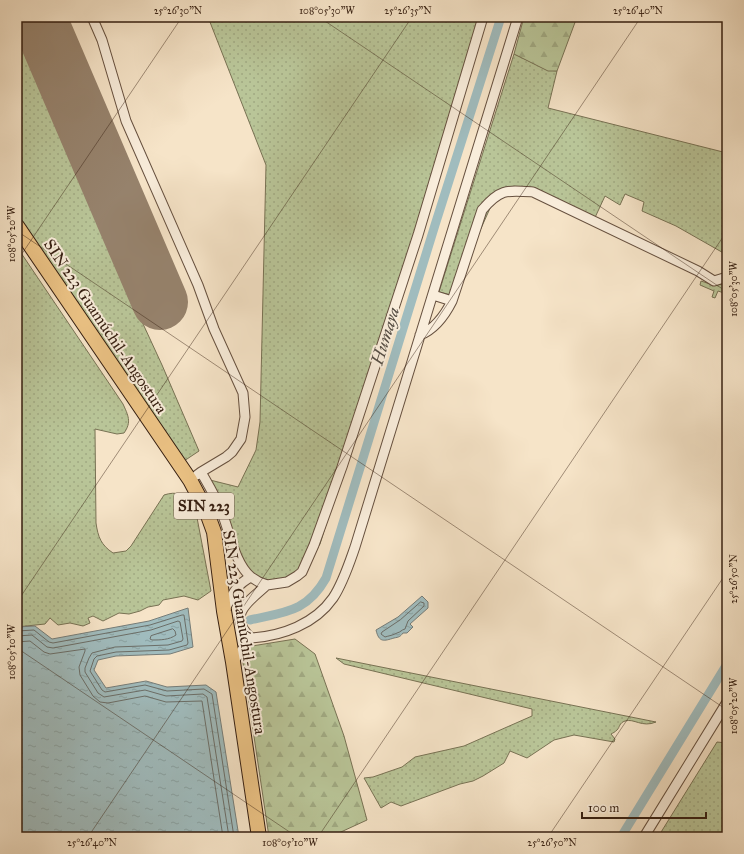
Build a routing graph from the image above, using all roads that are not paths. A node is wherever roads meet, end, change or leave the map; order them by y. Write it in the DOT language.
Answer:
graph roads {
  1 [pos="92,17"];
  2 [pos="483,17"];
  3 [pos="518,17"];
  4 [pos="17,226"];
  5 [pos="727,277"];
  6 [pos="433,295"];
  7 [pos="452,301"];
  8 [pos="420,335"];
  9 [pos="195,476"];
  10 [pos="251,577"];
  11 [pos="267,585"];
  12 [pos="224,611"];
  13 [pos="251,638"];
  14 [pos="233,662"];
  15 [pos="727,702"];
  16 [pos="259,837"];
  17 [pos="644,837"];
  1 -- 9 [label="street"];
  2 -- 11 [label="street"];
  3 -- 6 [label="street"];
  4 -- 9 [label="main road, SIN 223 Guamúchil-Angostura / SIN 223"];
  5 -- 7 [label="street"];
  6 -- 7 [label="street"];
  6 -- 8 [label="street"];
  7 -- 8 [label="street"];
  8 -- 13 [label="street"];
  9 -- 10 [label="street"];
  9 -- 12 [label="main road, SIN 223 Guamúchil-Angostura / SIN 223"];
  10 -- 11 [label="street"];
  10 -- 12 [label="street"];
  11 -- 13 [label="street"];
  12 -- 14 [label="main road, SIN 223 Guamúchil-Angostura / SIN 223"];
  13 -- 14 [label="street"];
  14 -- 16 [label="main road, SIN 223 Guamúchil-Angostura / SIN 223"];
  15 -- 17 [label="street"];
}
